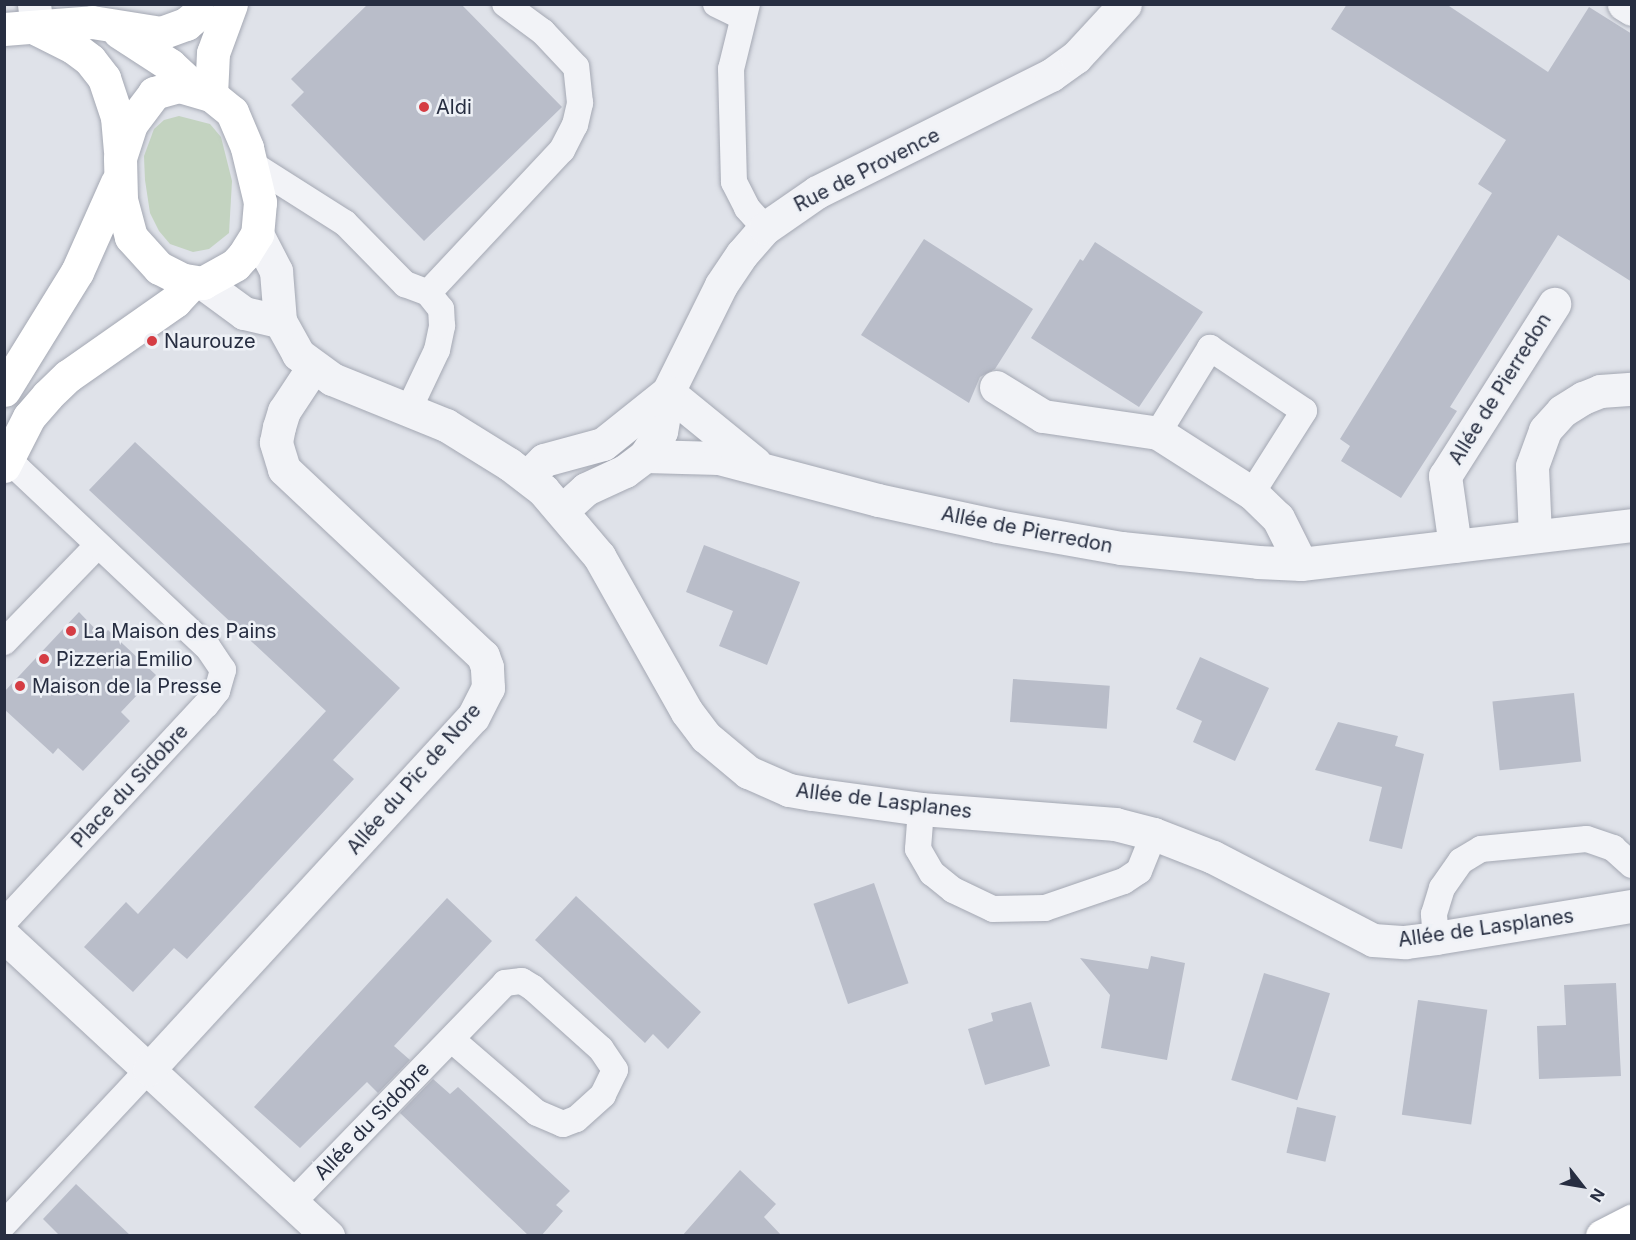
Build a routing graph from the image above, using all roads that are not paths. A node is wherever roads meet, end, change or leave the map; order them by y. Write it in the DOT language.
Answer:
graph roads {
  1 [pos="231,4"];
  2 [pos="505,4"];
  3 [pos="716,4"];
  4 [pos="1125,4"];
  5 [pos="1624,4"];
  6 [pos="201,9"];
  7 [pos="1632,9"];
  8 [pos="744,10"];
  9 [pos="35,17"];
  10 [pos="112,28"];
  11 [pos="4,29"];
  12 [pos="170,65"];
  13 [pos="203,91"];
  14 [pos="154,93"];
  15 [pos="252,164"];
  16 [pos="120,167"];
  17 [pos="765,228"];
  18 [pos="257,234"];
  19 [pos="198,283"];
  20 [pos="428,293"];
  21 [pos="1554,304"];
  22 [pos="280,321"];
  23 [pos="313,367"];
  24 [pos="996,387"];
  25 [pos="1632,389"];
  26 [pos="4,390"];
  27 [pos="668,392"];
  28 [pos="409,409"];
  29 [pos="1158,433"];
  30 [pos="645,456"];
  31 [pos="5,464"];
  32 [pos="759,466"];
  33 [pos="527,477"];
  34 [pos="1252,493"];
  35 [pos="563,510"];
  36 [pos="1632,525"];
  37 [pos="1535,536"];
  38 [pos="98,545"];
  39 [pos="1455,546"];
  40 [pos="1301,564"];
  41 [pos="4,642"];
  42 [pos="921,809"];
  43 [pos="1154,834"];
  44 [pos="1632,866"];
  45 [pos="1632,906"];
  46 [pos="4,922"];
  47 [pos="4,936"];
  48 [pos="1436,938"];
  49 [pos="452,1040"];
  50 [pos="149,1069"];
  51 [pos="293,1202"];
  52 [pos="1632,1221"];
  53 [pos="4,1224"];
  54 [pos="328,1236"];
  55 [pos="1602,1236"];
  1 -- 13 [label="street"];
  2 -- 20 [label="lane"];
  3 -- 8 [label="lane"];
  4 -- 17 [label="street, Rue de Provence"];
  5 -- 7 [label="street"];
  6 -- 10 [label="street"];
  6 -- 12 [label="street"];
  8 -- 17 [label="lane"];
  9 -- 10 [label="street"];
  9 -- 11 [label="street"];
  9 -- 16 [label="street"];
  10 -- 12 [label="street"];
  12 -- 13 [label="street"];
  12 -- 14 [label="street"];
  13 -- 14 [label="street"];
  13 -- 15 [label="street"];
  14 -- 16 [label="street"];
  15 -- 18 [label="street"];
  15 -- 20 [label="lane"];
  16 -- 19 [label="street"];
  16 -- 26 [label="street"];
  17 -- 27 [label="street, Rue de Provence"];
  18 -- 19 [label="street"];
  18 -- 22 [label="street, Allée de Lasplanes"];
  19 -- 22 [label="street"];
  19 -- 31 [label="street"];
  20 -- 28 [label="lane"];
  21 -- 39 [label="street, Allée de Pierredon"];
  22 -- 23 [label="street, Allée de Lasplanes"];
  23 -- 28 [label="street, Allée de Lasplanes"];
  23 -- 50 [label="street, Allée du Pic de Nore"];
  24 -- 29 [label="street"];
  25 -- 37 [label="street"];
  27 -- 30 [label="street, Rue de Provence"];
  27 -- 32 [label="street"];
  27 -- 33 [label="street, Rue de Provence"];
  28 -- 33 [label="street, Allée de Lasplanes"];
  29 -- 34 [label="street"];
  29 -- 34 [label="lane"];
  30 -- 32 [label="street, Allée de Pierredon"];
  30 -- 35 [label="street, Rue de Provence"];
  31 -- 38 [label="lane, Place du Sidobre"];
  32 -- 40 [label="street, Allée de Pierredon"];
  33 -- 35 [label="street, Allée de Lasplanes"];
  34 -- 40 [label="street"];
  35 -- 42 [label="street, Allée de Lasplanes"];
  36 -- 37 [label="street, Allée de Pierredon"];
  37 -- 39 [label="street, Allée de Pierredon"];
  38 -- 41 [label="lane"];
  38 -- 46 [label="lane, Place du Sidobre"];
  39 -- 40 [label="street, Allée de Pierredon"];
  42 -- 43 [label="street, Allée de Lasplanes"];
  42 -- 43 [label="lane"];
  43 -- 48 [label="street, Allée de Lasplanes"];
  44 -- 48 [label="lane"];
  45 -- 48 [label="street, Allée de Lasplanes"];
  47 -- 50 [label="street"];
  49 -- 49 [label="lane, Allée du Sidobre"];
  49 -- 51 [label="lane, Allée du Sidobre"];
  50 -- 51 [label="street"];
  50 -- 53 [label="lane"];
  51 -- 54 [label="street"];
  52 -- 55 [label="street"];
}
